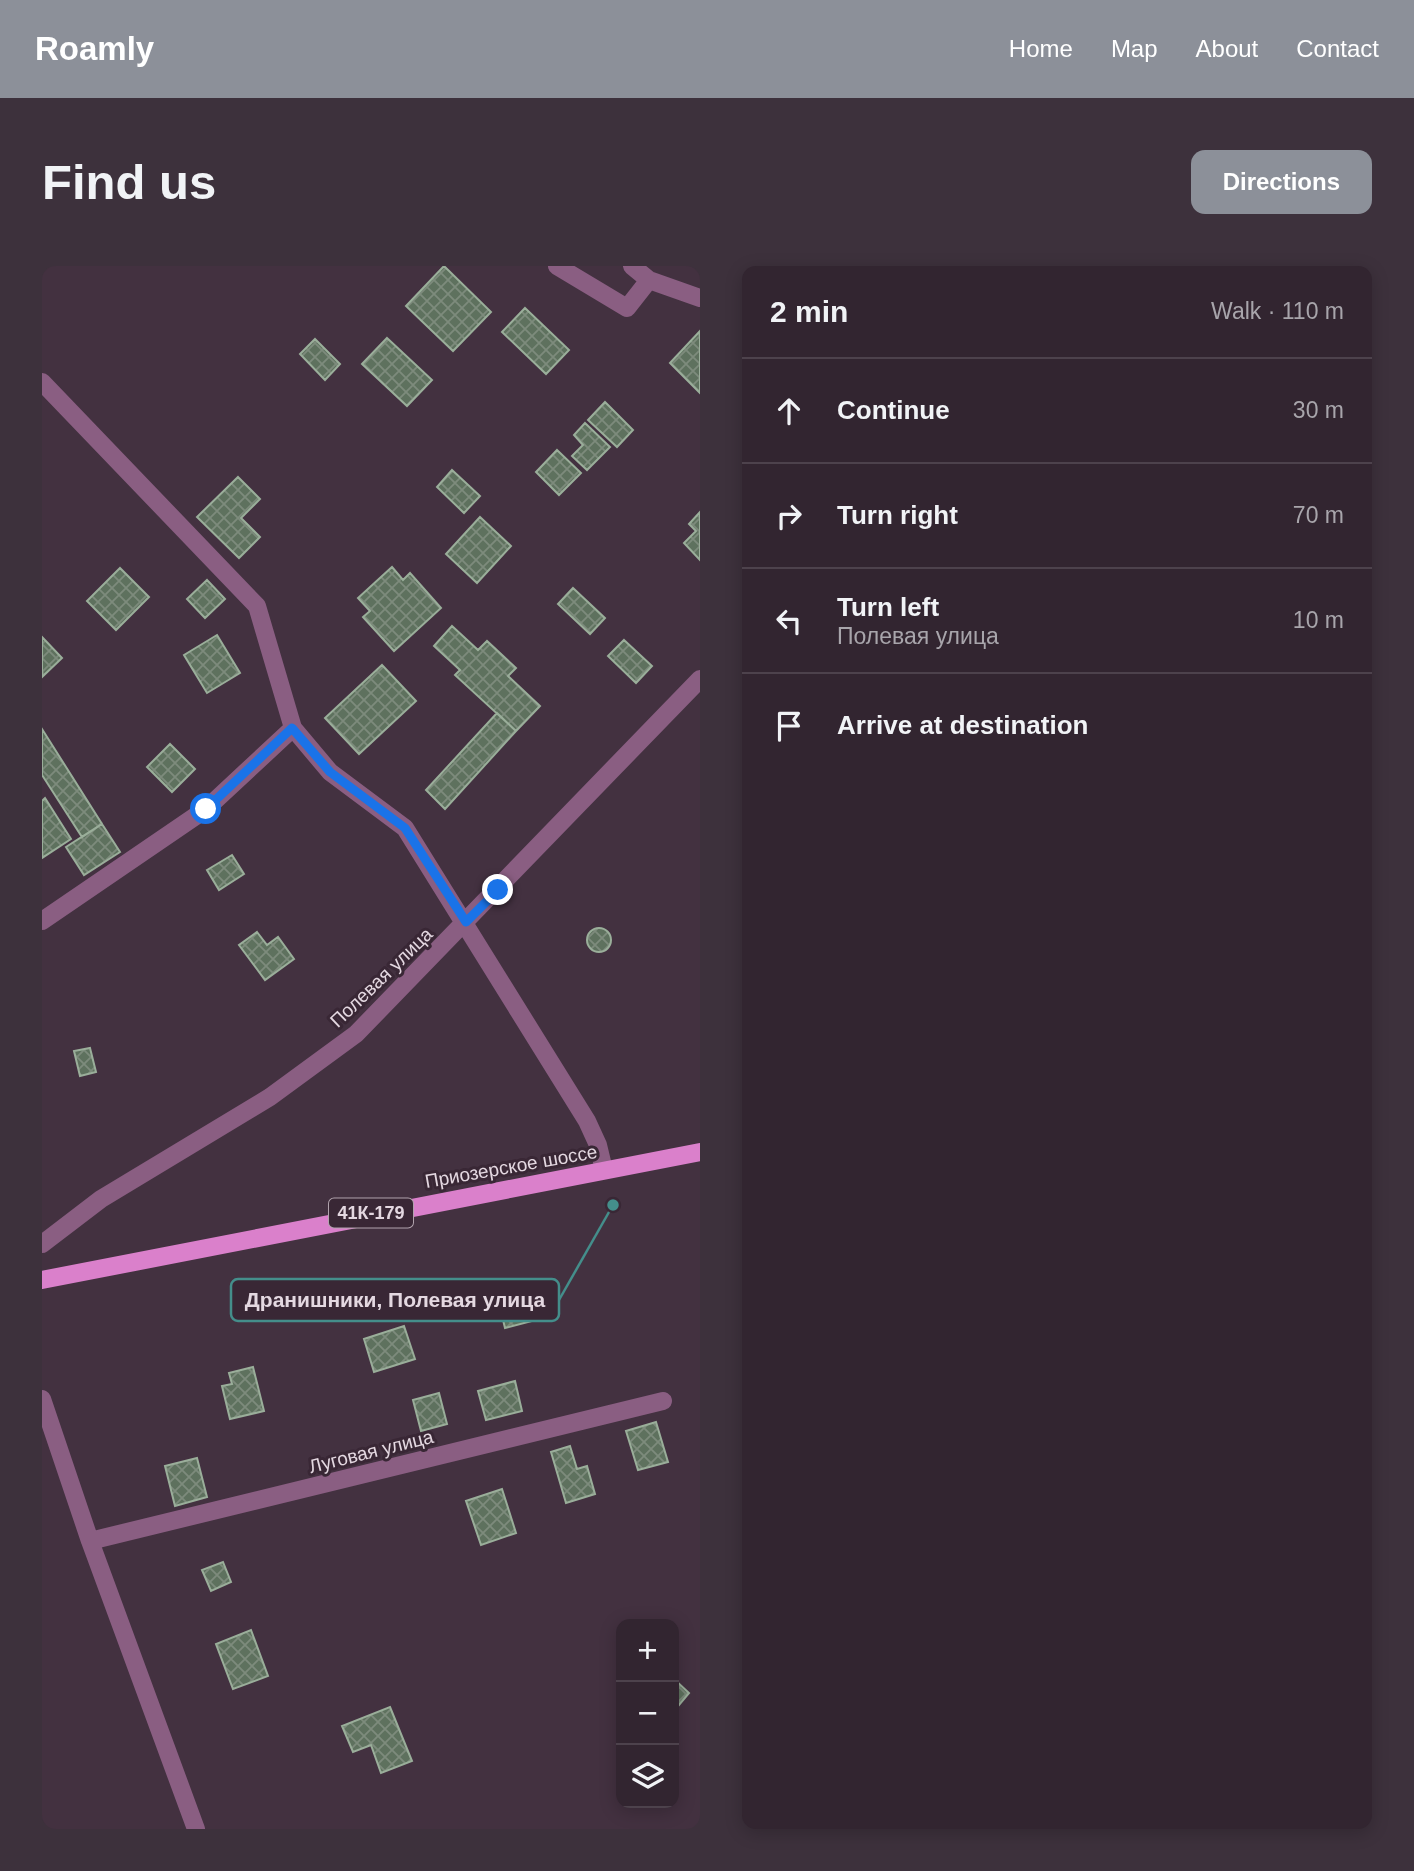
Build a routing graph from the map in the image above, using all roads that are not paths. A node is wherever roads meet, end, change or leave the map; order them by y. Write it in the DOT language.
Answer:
graph roads {
  1 [pos="557,266"];
  2 [pos="632,266"];
  3 [pos="649,280"];
  4 [pos="700,298"];
  5 [pos="42,382"];
  6 [pos="700,679"];
  7 [pos="680,699"];
  8 [pos="700,704"];
  9 [pos="292,728"];
  10 [pos="42,921"];
  11 [pos="466,922"];
  12 [pos="700,1152"];
  13 [pos="604,1170"];
  14 [pos="42,1244"];
  15 [pos="42,1280"];
  16 [pos="42,1399"];
  17 [pos="663,1401"];
  18 [pos="90,1541"];
  19 [pos="196,1829"];
  1 -- 3 [label="street"];
  2 -- 3 [label="street"];
  3 -- 4 [label="street"];
  5 -- 9 [label="street"];
  6 -- 7 [label="street, Полевая улица"];
  7 -- 8 [label="street"];
  7 -- 11 [label="street, Полевая улица"];
  9 -- 10 [label="street"];
  9 -- 11 [label="street"];
  11 -- 13 [label="street"];
  11 -- 14 [label="street, Полевая улица"];
  12 -- 13 [label="main road, Приозерское шоссе / 41К-179"];
  13 -- 15 [label="main road, Приозерское шоссе / 41К-179"];
  16 -- 18 [label="street"];
  17 -- 18 [label="street, Луговая улица"];
  18 -- 19 [label="street"];
}
